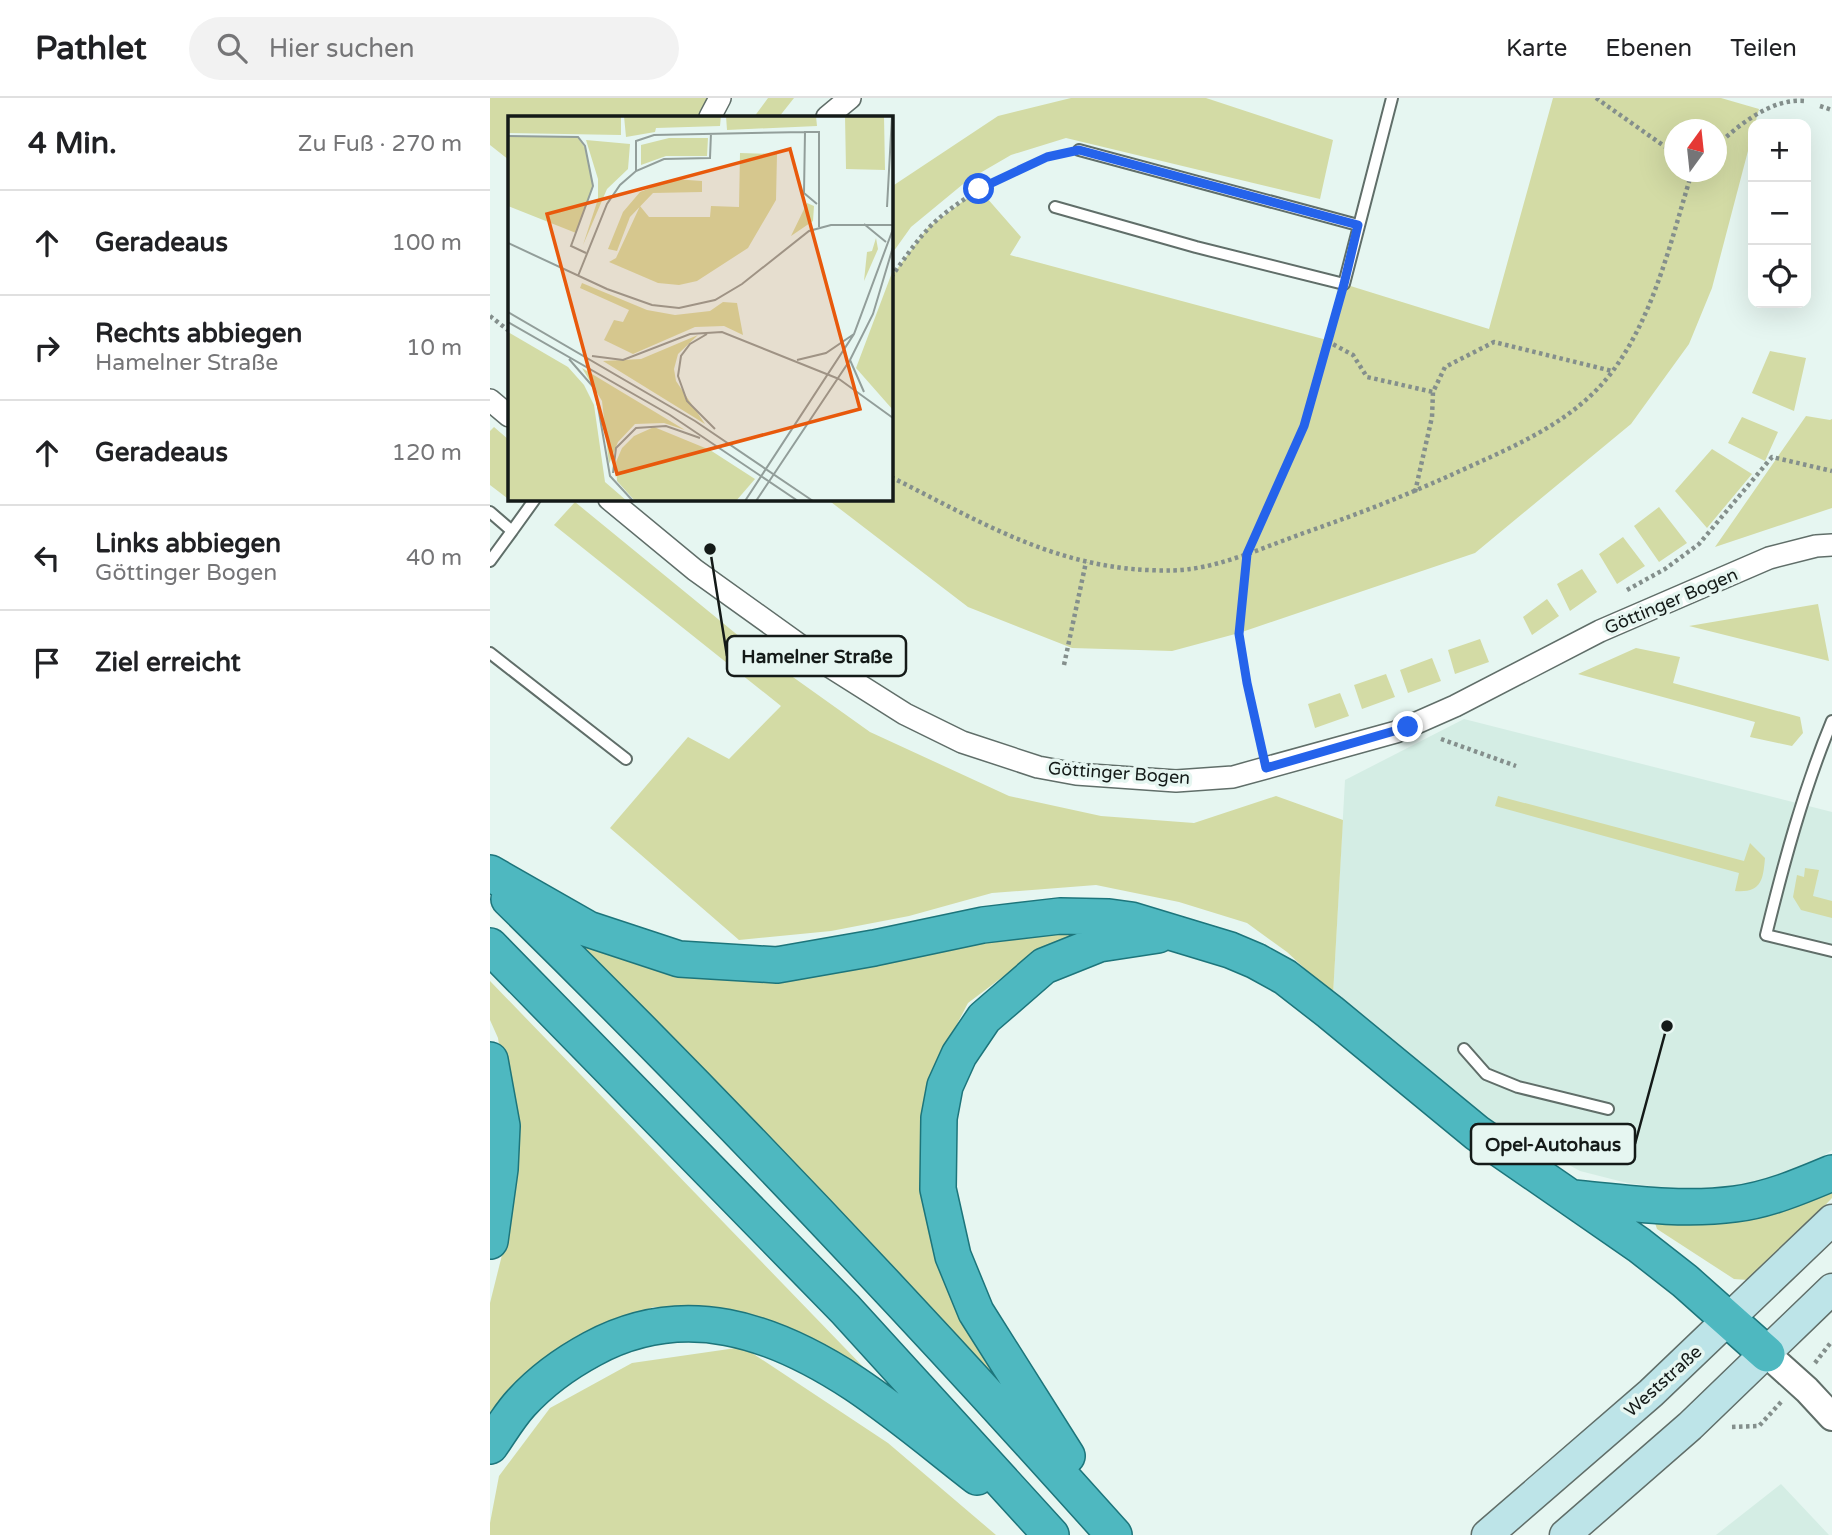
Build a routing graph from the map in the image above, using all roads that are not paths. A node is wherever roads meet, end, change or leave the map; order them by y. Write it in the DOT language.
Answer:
graph roads {
  1 [pos="720,98"];
  2 [pos="850,98"];
  3 [pos="1392,98"];
  4 [pos="711,116"];
  5 [pos="828,116"];
  6 [pos="1079,150"];
  7 [pos="1055,207"];
  8 [pos="1358,225"];
  9 [pos="490,400"];
  10 [pos="508,415"];
  11 [pos="534,500"];
  12 [pos="609,500"];
  13 [pos="490,512"];
  14 [pos="512,531"];
  15 [pos="1832,545"];
  16 [pos="490,561"];
  17 [pos="490,653"];
  18 [pos="1832,722"];
  19 [pos="625,759"];
  20 [pos="490,873"];
  21 [pos="490,880"];
  22 [pos="1168,933"];
  23 [pos="490,946"];
  24 [pos="1832,951"];
  25 [pos="1464,1049"];
  26 [pos="490,1060"];
  27 [pos="1608,1109"];
  28 [pos="1832,1174"];
  29 [pos="1570,1197"];
  30 [pos="1832,1220"];
  31 [pos="490,1241"];
  32 [pos="1832,1289"];
  33 [pos="1730,1320"];
  34 [pos="1767,1354"];
  35 [pos="1832,1417"];
  36 [pos="490,1446"];
  37 [pos="1047,1531"];
  38 [pos="1114,1535"];
  39 [pos="1120,1535"];
  40 [pos="1487,1535"];
  41 [pos="1565,1535"];
  1 -- 4 [label="street"];
  2 -- 5 [label="street"];
  3 -- 8 [label="lane"];
  6 -- 8 [label="lane"];
  7 -- 8 [label="lane"];
  9 -- 10 [label="street"];
  11 -- 14 [label="lane"];
  12 -- 15 [label="street, Göttinger Bogen"];
  13 -- 14 [label="lane"];
  14 -- 16 [label="lane"];
  17 -- 19 [label="lane"];
  18 -- 24 [label="lane"];
  20 -- 22 [label="highway"];
  21 -- 38 [label="highway"];
  22 -- 29 [label="highway"];
  22 -- 39 [label="highway"];
  23 -- 37 [label="highway"];
  25 -- 27 [label="lane"];
  26 -- 31 [label="highway"];
  28 -- 29 [label="highway"];
  29 -- 33 [label="highway"];
  30 -- 33 [label="main road, Weststraße"];
  32 -- 34 [label="main road"];
  33 -- 34 [label="highway"];
  33 -- 40 [label="main road, Weststraße"];
  34 -- 35 [label="street"];
  34 -- 41 [label="main road"];
  36 -- 37 [label="highway"];
}
